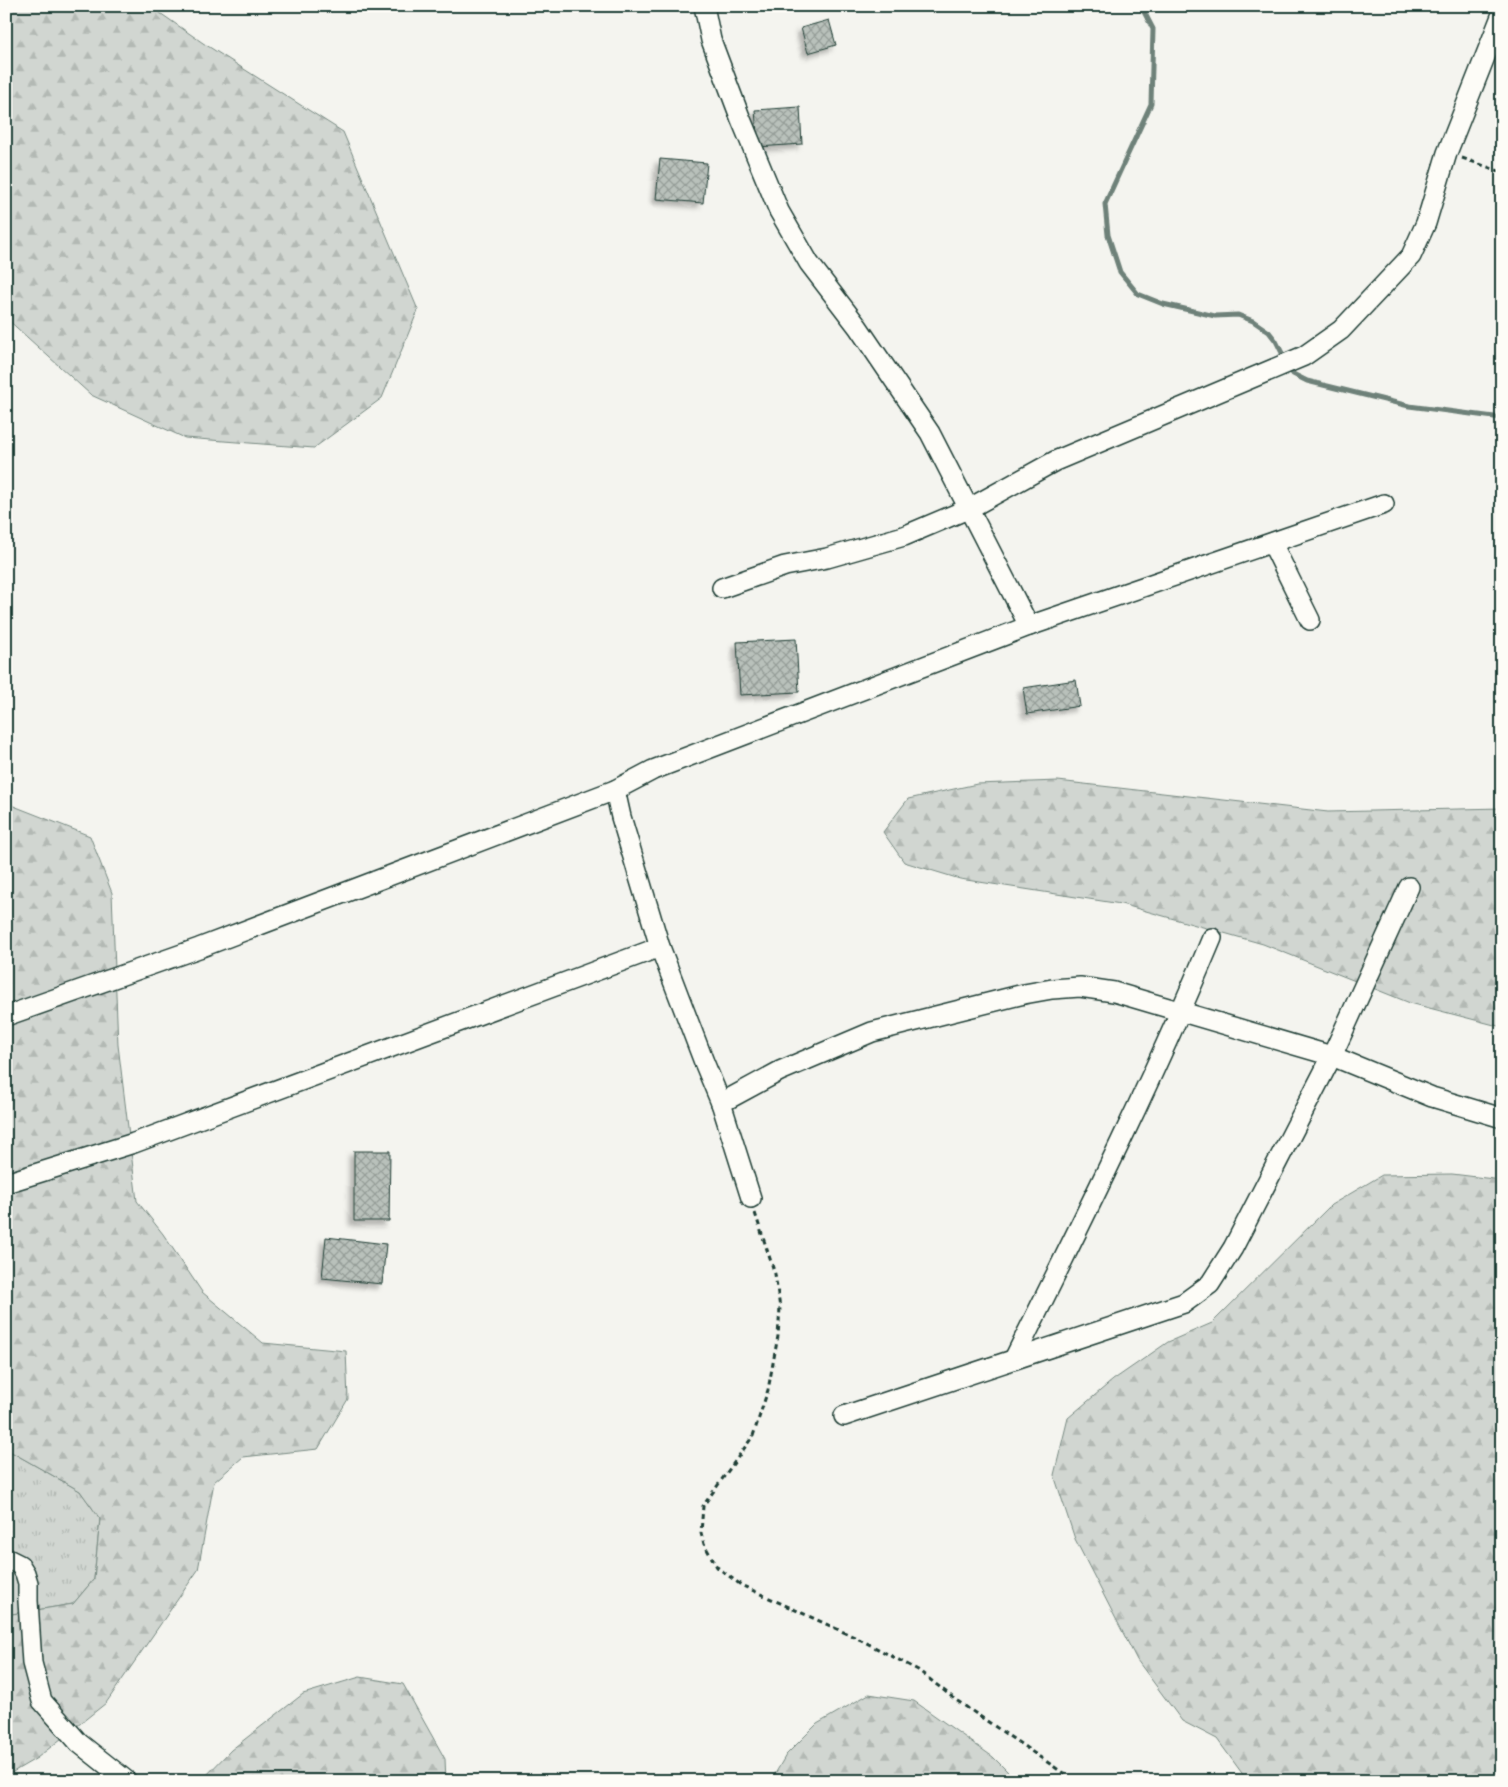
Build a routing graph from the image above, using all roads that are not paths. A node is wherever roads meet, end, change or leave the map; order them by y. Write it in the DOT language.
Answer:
graph roads {
  1 [pos="704,6"];
  2 [pos="1502,14"];
  3 [pos="1384,504"];
  4 [pos="970,508"];
  5 [pos="1272,543"];
  6 [pos="722,588"];
  7 [pos="1310,620"];
  8 [pos="1029,626"];
  9 [pos="615,790"];
  10 [pos="1410,887"];
  11 [pos="1212,938"];
  12 [pos="660,947"];
  13 [pos="1182,1011"];
  14 [pos="6,1016"];
  15 [pos="1332,1056"];
  16 [pos="721,1103"];
  17 [pos="1502,1118"];
  18 [pos="6,1183"];
  19 [pos="751,1198"];
  20 [pos="1014,1359"];
  21 [pos="844,1416"];
  22 [pos="6,1558"];
  23 [pos="127,1781"];
  1 -- 4 [label="street"];
  2 -- 4 [label="street"];
  3 -- 5 [label="street"];
  4 -- 6 [label="street"];
  4 -- 8 [label="street"];
  5 -- 7 [label="street"];
  5 -- 8 [label="street"];
  8 -- 9 [label="street"];
  9 -- 12 [label="street"];
  9 -- 14 [label="street"];
  10 -- 15 [label="street"];
  11 -- 13 [label="street"];
  12 -- 16 [label="street"];
  12 -- 18 [label="street"];
  13 -- 15 [label="street"];
  13 -- 16 [label="street"];
  13 -- 20 [label="street"];
  15 -- 17 [label="street"];
  15 -- 20 [label="street"];
  16 -- 19 [label="street"];
  20 -- 21 [label="street"];
  22 -- 23 [label="street"];
}
